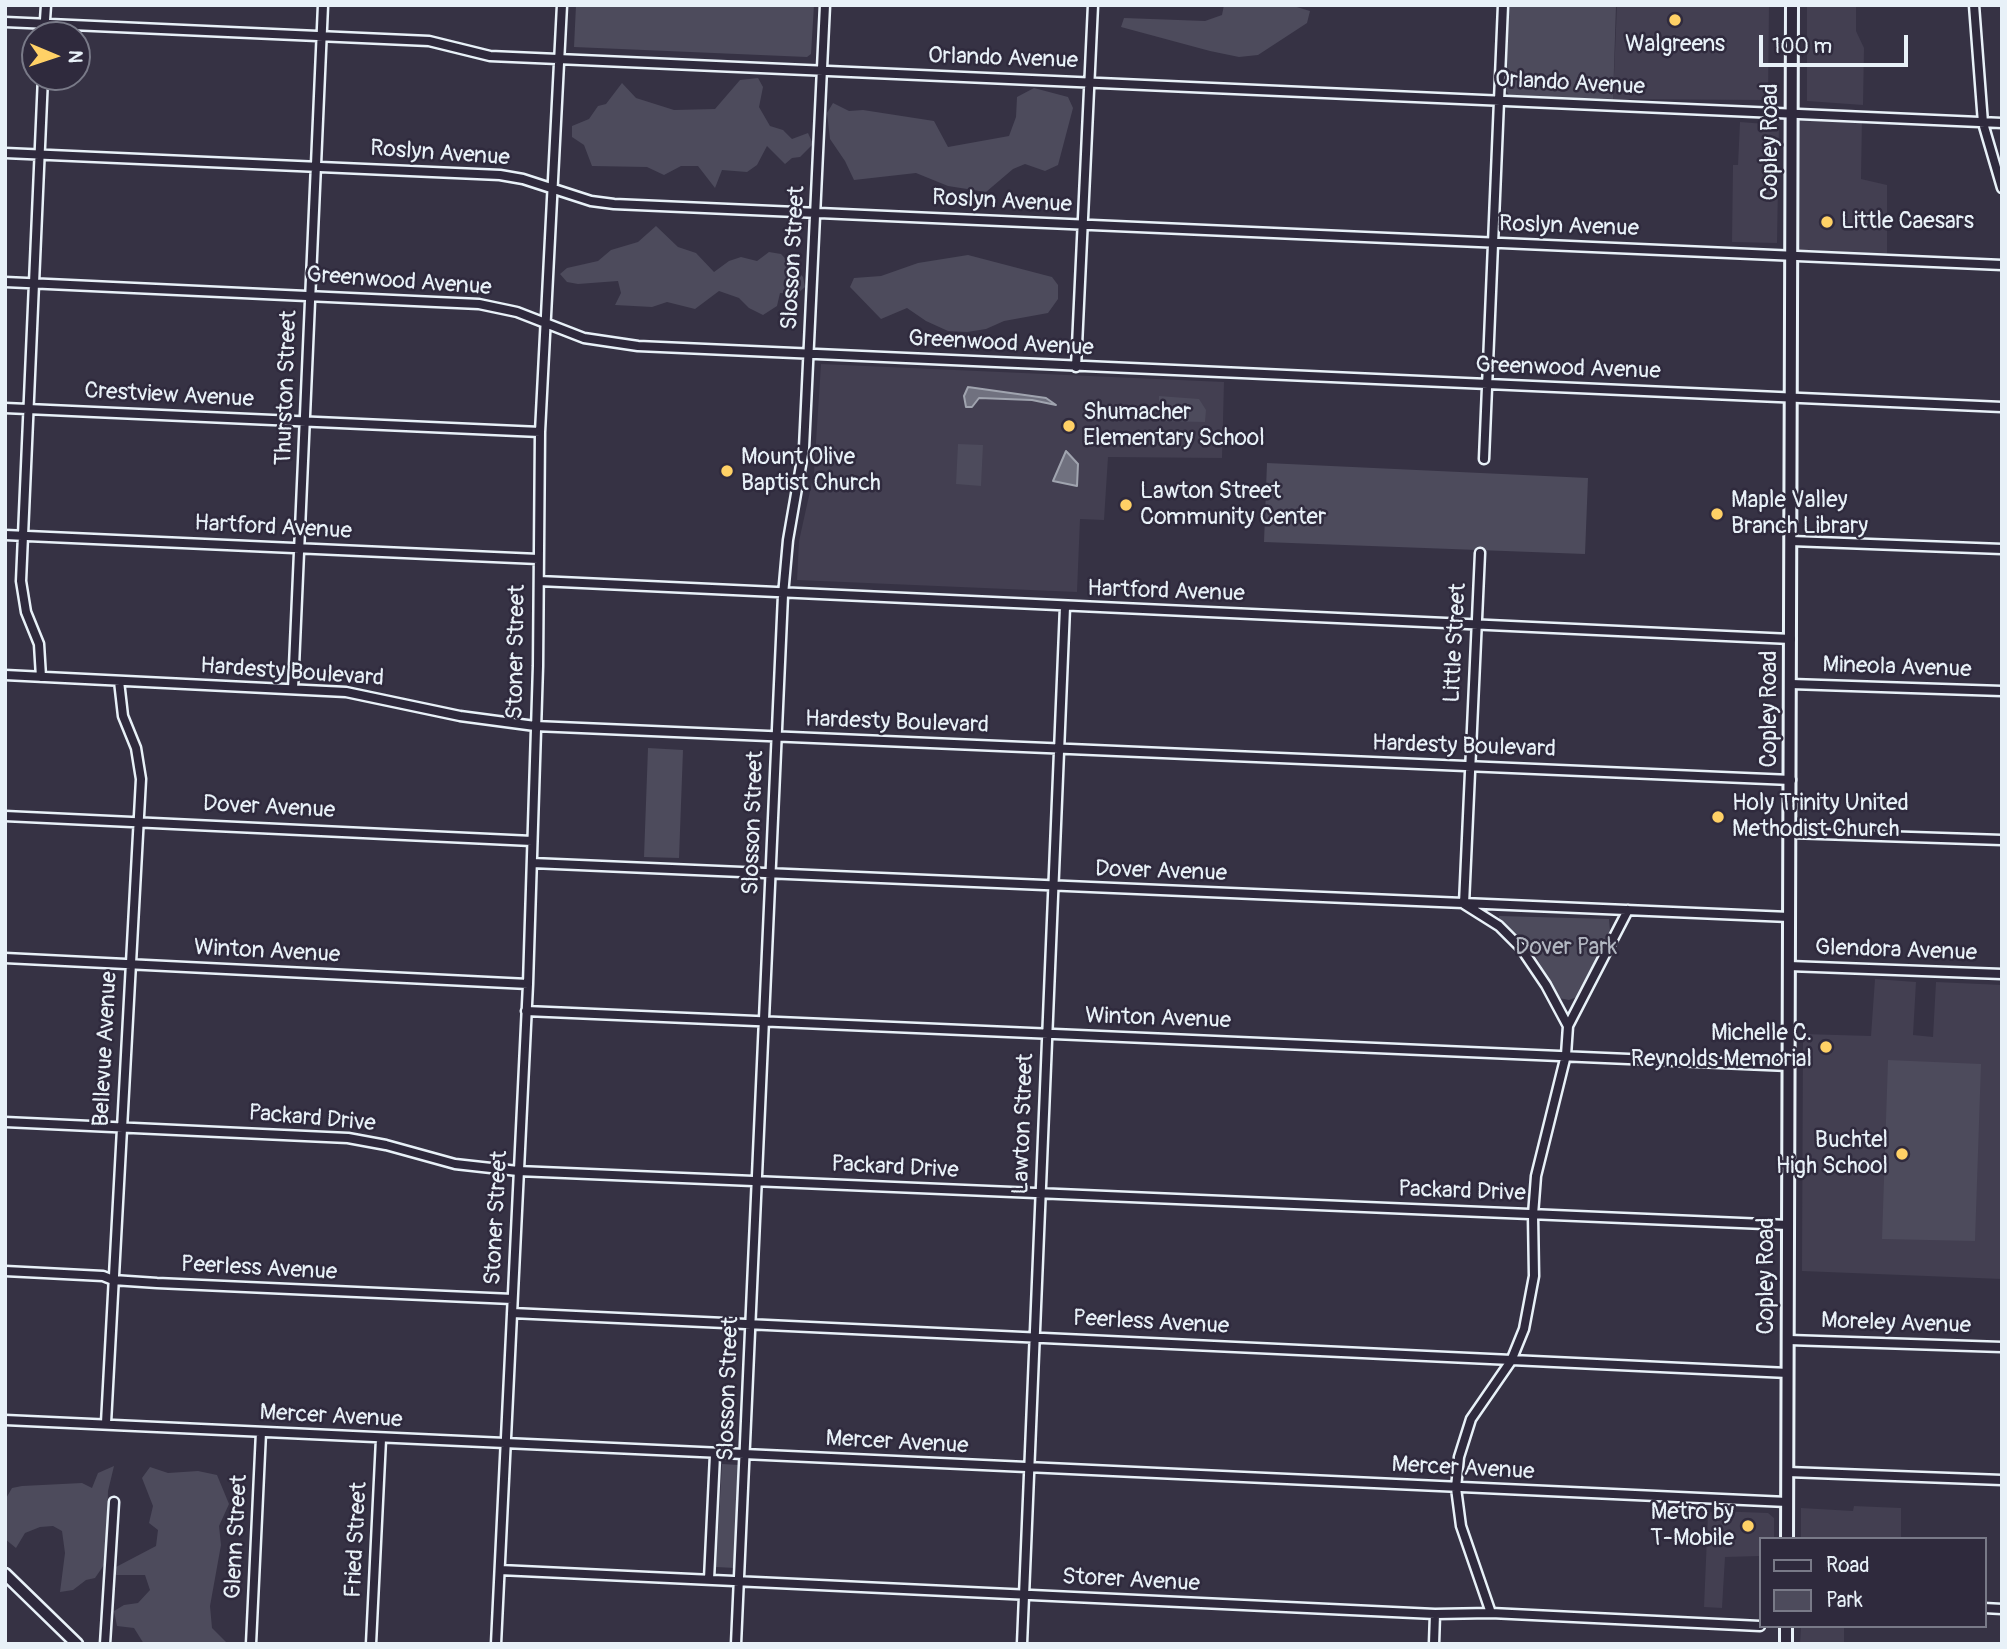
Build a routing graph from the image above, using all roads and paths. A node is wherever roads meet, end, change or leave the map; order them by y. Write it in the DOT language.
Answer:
graph roads {
  1 [pos="323,5"];
  2 [pos="562,5"];
  3 [pos="825,5"];
  4 [pos="1093,5"];
  5 [pos="1503,5"];
  6 [pos="1793,5"];
  7 [pos="1974,5"];
  8 [pos="91,26"];
  9 [pos="322,36"];
  10 [pos="560,59"];
  11 [pos="822,70"];
  12 [pos="1089,82"];
  13 [pos="42,91"];
  14 [pos="1499,100"];
  15 [pos="1793,114"];
  16 [pos="1983,123"];
  17 [pos="2002,123"];
  18 [pos="5,153"];
  19 [pos="39,155"];
  20 [pos="316,167"];
  21 [pos="2002,188"];
  22 [pos="553,189"];
  23 [pos="816,212"];
  24 [pos="1082,225"];
  25 [pos="1492,243"];
  26 [pos="1793,256"];
  27 [pos="2002,265"];
  28 [pos="5,282"];
  29 [pos="33,283"];
  30 [pos="310,296"];
  31 [pos="547,324"];
  32 [pos="809,354"];
  33 [pos="1076,367"];
  34 [pos="1487,385"];
  35 [pos="1792,399"];
  36 [pos="2002,407"];
  37 [pos="5,408"];
  38 [pos="28,408"];
  39 [pos="304,421"];
  40 [pos="540,432"];
  41 [pos="1484,459"];
  42 [pos="5,535"];
  43 [pos="22,536"];
  44 [pos="1791,541"];
  45 [pos="2002,549"];
  46 [pos="299,550"];
  47 [pos="1480,553"];
  48 [pos="538,559"];
  49 [pos="539,581"];
  50 [pos="783,594"];
  51 [pos="1065,607"];
  52 [pos="1476,624"];
  53 [pos="1791,639"];
  54 [pos="5,675"];
  55 [pos="41,677"];
  56 [pos="118,681"];
  57 [pos="1791,684"];
  58 [pos="293,689"];
  59 [pos="2002,691"];
  60 [pos="535,726"];
  61 [pos="777,737"];
  62 [pos="1060,749"];
  63 [pos="1469,766"];
  64 [pos="1791,780"];
  65 [pos="5,816"];
  66 [pos="138,821"];
  67 [pos="1790,833"];
  68 [pos="2002,840"];
  69 [pos="532,841"];
  70 [pos="532,863"];
  71 [pos="771,874"];
  72 [pos="1053,887"];
  73 [pos="1464,904"];
  74 [pos="1628,910"];
  75 [pos="1788,917"];
  76 [pos="5,958"];
  77 [pos="129,964"];
  78 [pos="1789,966"];
  79 [pos="2002,974"];
  80 [pos="528,984"];
  81 [pos="526,1011"];
  82 [pos="765,1021"];
  83 [pos="1568,1026"];
  84 [pos="1047,1034"];
  85 [pos="1566,1055"];
  86 [pos="1789,1066"];
  87 [pos="5,1122"];
  88 [pos="121,1127"];
  89 [pos="518,1171"];
  90 [pos="757,1181"];
  91 [pos="1040,1193"];
  92 [pos="1532,1215"];
  93 [pos="1787,1225"];
  94 [pos="5,1271"];
  95 [pos="113,1280"];
  96 [pos="512,1299"];
  97 [pos="512,1313"];
  98 [pos="751,1324"];
  99 [pos="1034,1337"];
  100 [pos="1789,1340"];
  101 [pos="2002,1347"];
  102 [pos="1511,1361"];
  103 [pos="1788,1373"];
  104 [pos="5,1420"];
  105 [pos="106,1423"];
  106 [pos="261,1432"];
  107 [pos="381,1439"];
  108 [pos="506,1445"];
  109 [pos="715,1455"];
  110 [pos="745,1455"];
  111 [pos="1029,1469"];
  112 [pos="1788,1472"];
  113 [pos="2002,1480"];
  114 [pos="1456,1488"];
  115 [pos="114,1502"];
  116 [pos="1787,1502"];
  117 [pos="1787,1537"];
  118 [pos="500,1570"];
  119 [pos="709,1578"];
  120 [pos="8,1579"];
  121 [pos="740,1581"];
  122 [pos="1024,1595"];
  123 [pos="1491,1613"];
  124 [pos="1435,1614"];
  125 [pos="1758,1626"];
  126 [pos="76,1644"];
  127 [pos="105,1644"];
  128 [pos="251,1644"];
  129 [pos="371,1644"];
  130 [pos="496,1644"];
  131 [pos="736,1644"];
  132 [pos="1022,1644"];
  133 [pos="1434,1644"];
  1 -- 9 [label="street, Thurston Street"];
  2 -- 10 [label="street, Stoner Street"];
  3 -- 11 [label="street, Slosson Street"];
  4 -- 12 [label="street"];
  5 -- 14 [label="street"];
  6 -- 15 [label="main road, Copley Road"];
  7 -- 16 [label="street"];
  8 -- 9 [label="street, Orlando Avenue"];
  9 -- 10 [label="street, Orlando Avenue"];
  9 -- 20 [label="street, Thurston Street"];
  10 -- 11 [label="street, Orlando Avenue"];
  10 -- 22 [label="street, Stoner Street"];
  11 -- 12 [label="street, Orlando Avenue"];
  11 -- 23 [label="street, Slosson Street"];
  12 -- 14 [label="street, Orlando Avenue"];
  12 -- 24 [label="street"];
  13 -- 19 [label="street"];
  14 -- 15 [label="street, Orlando Avenue"];
  14 -- 25 [label="street"];
  15 -- 16 [label="street, Orlando Avenue"];
  15 -- 26 [label="main road, Copley Road"];
  16 -- 17 [label="street, Orlando Avenue"];
  16 -- 21 [label="street"];
  18 -- 19 [label="street, Roslyn Avenue"];
  19 -- 20 [label="street, Roslyn Avenue"];
  19 -- 29 [label="street"];
  20 -- 22 [label="street, Roslyn Avenue"];
  20 -- 30 [label="street, Thurston Street"];
  22 -- 23 [label="street, Roslyn Avenue"];
  22 -- 31 [label="street, Stoner Street"];
  23 -- 24 [label="street, Roslyn Avenue"];
  23 -- 32 [label="street, Slosson Street"];
  24 -- 25 [label="street, Roslyn Avenue"];
  24 -- 33 [label="street"];
  25 -- 26 [label="street, Roslyn Avenue"];
  25 -- 34 [label="street"];
  26 -- 27 [label="street, Roslyn Avenue"];
  26 -- 35 [label="main road, Copley Road"];
  28 -- 29 [label="street, Greenwood Avenue"];
  29 -- 30 [label="street, Greenwood Avenue"];
  29 -- 38 [label="street"];
  30 -- 31 [label="street, Greenwood Avenue"];
  30 -- 39 [label="street, Thurston Street"];
  31 -- 32 [label="street, Greenwood Avenue"];
  31 -- 40 [label="street, Stoner Street"];
  32 -- 33 [label="street, Greenwood Avenue"];
  32 -- 50 [label="street, Slosson Street"];
  33 -- 34 [label="street, Greenwood Avenue"];
  34 -- 35 [label="street, Greenwood Avenue"];
  34 -- 41 [label="street"];
  35 -- 36 [label="street, Greenwood Avenue"];
  35 -- 44 [label="main road, Copley Road"];
  37 -- 38 [label="street, Crestview Avenue"];
  38 -- 39 [label="street, Crestview Avenue"];
  38 -- 43 [label="street"];
  39 -- 40 [label="street, Crestview Avenue"];
  39 -- 46 [label="street, Thurston Street"];
  40 -- 48 [label="street, Stoner Street"];
  42 -- 43 [label="street, Hartford Avenue"];
  43 -- 46 [label="street, Hartford Avenue"];
  43 -- 55 [label="street"];
  44 -- 45 [label="street"];
  44 -- 53 [label="main road, Copley Road"];
  46 -- 48 [label="street, Hartford Avenue"];
  46 -- 58 [label="street, Thurston Street"];
  47 -- 52 [label="street, Little Street"];
  48 -- 49 [label="street, Stoner Street"];
  49 -- 50 [label="street, Hartford Avenue"];
  49 -- 60 [label="street, Stoner Street"];
  50 -- 51 [label="street, Hartford Avenue"];
  50 -- 61 [label="street, Slosson Street"];
  51 -- 52 [label="street, Hartford Avenue"];
  51 -- 62 [label="street, Lawton Street"];
  52 -- 53 [label="street, Hartford Avenue"];
  52 -- 63 [label="street, Little Street"];
  53 -- 57 [label="main road, Copley Road"];
  54 -- 55 [label="street, Hardesty Boulevard"];
  55 -- 56 [label="street, Hardesty Boulevard"];
  56 -- 58 [label="street, Hardesty Boulevard"];
  56 -- 66 [label="street, Bellevue Avenue"];
  57 -- 59 [label="street, Mineola Avenue"];
  57 -- 64 [label="main road, Copley Road"];
  58 -- 60 [label="street, Hardesty Boulevard"];
  60 -- 61 [label="street, Hardesty Boulevard"];
  60 -- 69 [label="street, Stoner Street"];
  61 -- 62 [label="street, Hardesty Boulevard"];
  61 -- 71 [label="street, Slosson Street"];
  62 -- 63 [label="street, Hardesty Boulevard"];
  62 -- 72 [label="street, Lawton Street"];
  63 -- 64 [label="street, Hardesty Boulevard"];
  63 -- 73 [label="street, Little Street"];
  64 -- 67 [label="main road, Copley Road"];
  65 -- 66 [label="street, Dover Avenue"];
  66 -- 69 [label="street, Dover Avenue"];
  66 -- 77 [label="street, Bellevue Avenue"];
  67 -- 68 [label="street"];
  67 -- 75 [label="main road, Copley Road"];
  69 -- 70 [label="street, Stoner Street"];
  70 -- 71 [label="street, Dover Avenue"];
  70 -- 80 [label="street, Stoner Street"];
  71 -- 72 [label="street, Dover Avenue"];
  71 -- 82 [label="street, Slosson Street"];
  72 -- 73 [label="street, Dover Avenue"];
  72 -- 84 [label="street, Lawton Street"];
  73 -- 74 [label="street, Dover Avenue"];
  73 -- 83 [label="street"];
  74 -- 75 [label="street, Dover Avenue"];
  74 -- 83 [label="street"];
  75 -- 78 [label="main road, Copley Road"];
  76 -- 77 [label="street, Winton Avenue"];
  77 -- 80 [label="street, Winton Avenue"];
  77 -- 88 [label="street, Bellevue Avenue"];
  78 -- 79 [label="street, Glendora Avenue"];
  78 -- 86 [label="main road, Copley Road"];
  80 -- 81 [label="street, Stoner Street"];
  81 -- 82 [label="street, Winton Avenue"];
  81 -- 89 [label="street, Stoner Street"];
  82 -- 84 [label="street, Winton Avenue"];
  82 -- 90 [label="street, Slosson Street"];
  83 -- 85 [label="street"];
  84 -- 85 [label="street, Winton Avenue"];
  84 -- 91 [label="street, Lawton Street"];
  85 -- 86 [label="street, Winton Avenue"];
  85 -- 92 [label="street"];
  86 -- 93 [label="main road, Copley Road"];
  87 -- 88 [label="street, Packard Drive"];
  88 -- 89 [label="street, Packard Drive"];
  88 -- 95 [label="street, Bellevue Avenue"];
  89 -- 90 [label="street, Packard Drive"];
  89 -- 96 [label="street, Stoner Street"];
  90 -- 91 [label="street, Packard Drive"];
  90 -- 98 [label="street, Slosson Street"];
  91 -- 92 [label="street, Packard Drive"];
  91 -- 99 [label="street, Lawton Street"];
  92 -- 93 [label="street, Packard Drive"];
  92 -- 102 [label="street"];
  93 -- 100 [label="main road, Copley Road"];
  94 -- 95 [label="street, Peerless Avenue"];
  95 -- 96 [label="street, Peerless Avenue"];
  95 -- 105 [label="street, Bellevue Avenue"];
  96 -- 97 [label="street, Stoner Street"];
  97 -- 98 [label="street, Peerless Avenue"];
  97 -- 108 [label="street, Stoner Street"];
  98 -- 99 [label="street, Peerless Avenue"];
  98 -- 110 [label="street, Slosson Street"];
  99 -- 102 [label="street, Peerless Avenue"];
  99 -- 111 [label="street, Lawton Street"];
  100 -- 101 [label="street, Moreley Avenue"];
  100 -- 103 [label="main road, Copley Road"];
  102 -- 103 [label="street, Peerless Avenue"];
  102 -- 114 [label="street"];
  103 -- 112 [label="main road, Copley Road"];
  104 -- 105 [label="street, Mercer Avenue"];
  105 -- 106 [label="street, Mercer Avenue"];
  106 -- 107 [label="street, Mercer Avenue"];
  106 -- 128 [label="street, Glenn Street"];
  107 -- 108 [label="street, Mercer Avenue"];
  107 -- 129 [label="street, Fried Street"];
  108 -- 109 [label="street, Mercer Avenue"];
  108 -- 118 [label="street, Stoner Street"];
  109 -- 110 [label="street, Mercer Avenue"];
  109 -- 119 [label="street"];
  110 -- 111 [label="street, Mercer Avenue"];
  110 -- 121 [label="street, Slosson Street"];
  111 -- 114 [label="street, Mercer Avenue"];
  111 -- 122 [label="street, Lawton Street"];
  112 -- 113 [label="street"];
  112 -- 116 [label="main road, Copley Road"];
  114 -- 116 [label="street, Mercer Avenue"];
  114 -- 123 [label="street"];
  115 -- 127 [label="street"];
  116 -- 117 [label="main road, Copley Road"];
  118 -- 119 [label="street, Storer Avenue"];
  118 -- 130 [label="street, Stoner Street"];
  119 -- 121 [label="street, Storer Avenue"];
  120 -- 126 [label="street"];
  121 -- 122 [label="street, Storer Avenue"];
  121 -- 131 [label="street, Slosson Street"];
  122 -- 124 [label="street, Storer Avenue"];
  122 -- 132 [label="street, Lawton Street"];
  123 -- 124 [label="street, Storer Avenue"];
  123 -- 125 [label="street, Storer Avenue"];
  124 -- 133 [label="street"];
}
